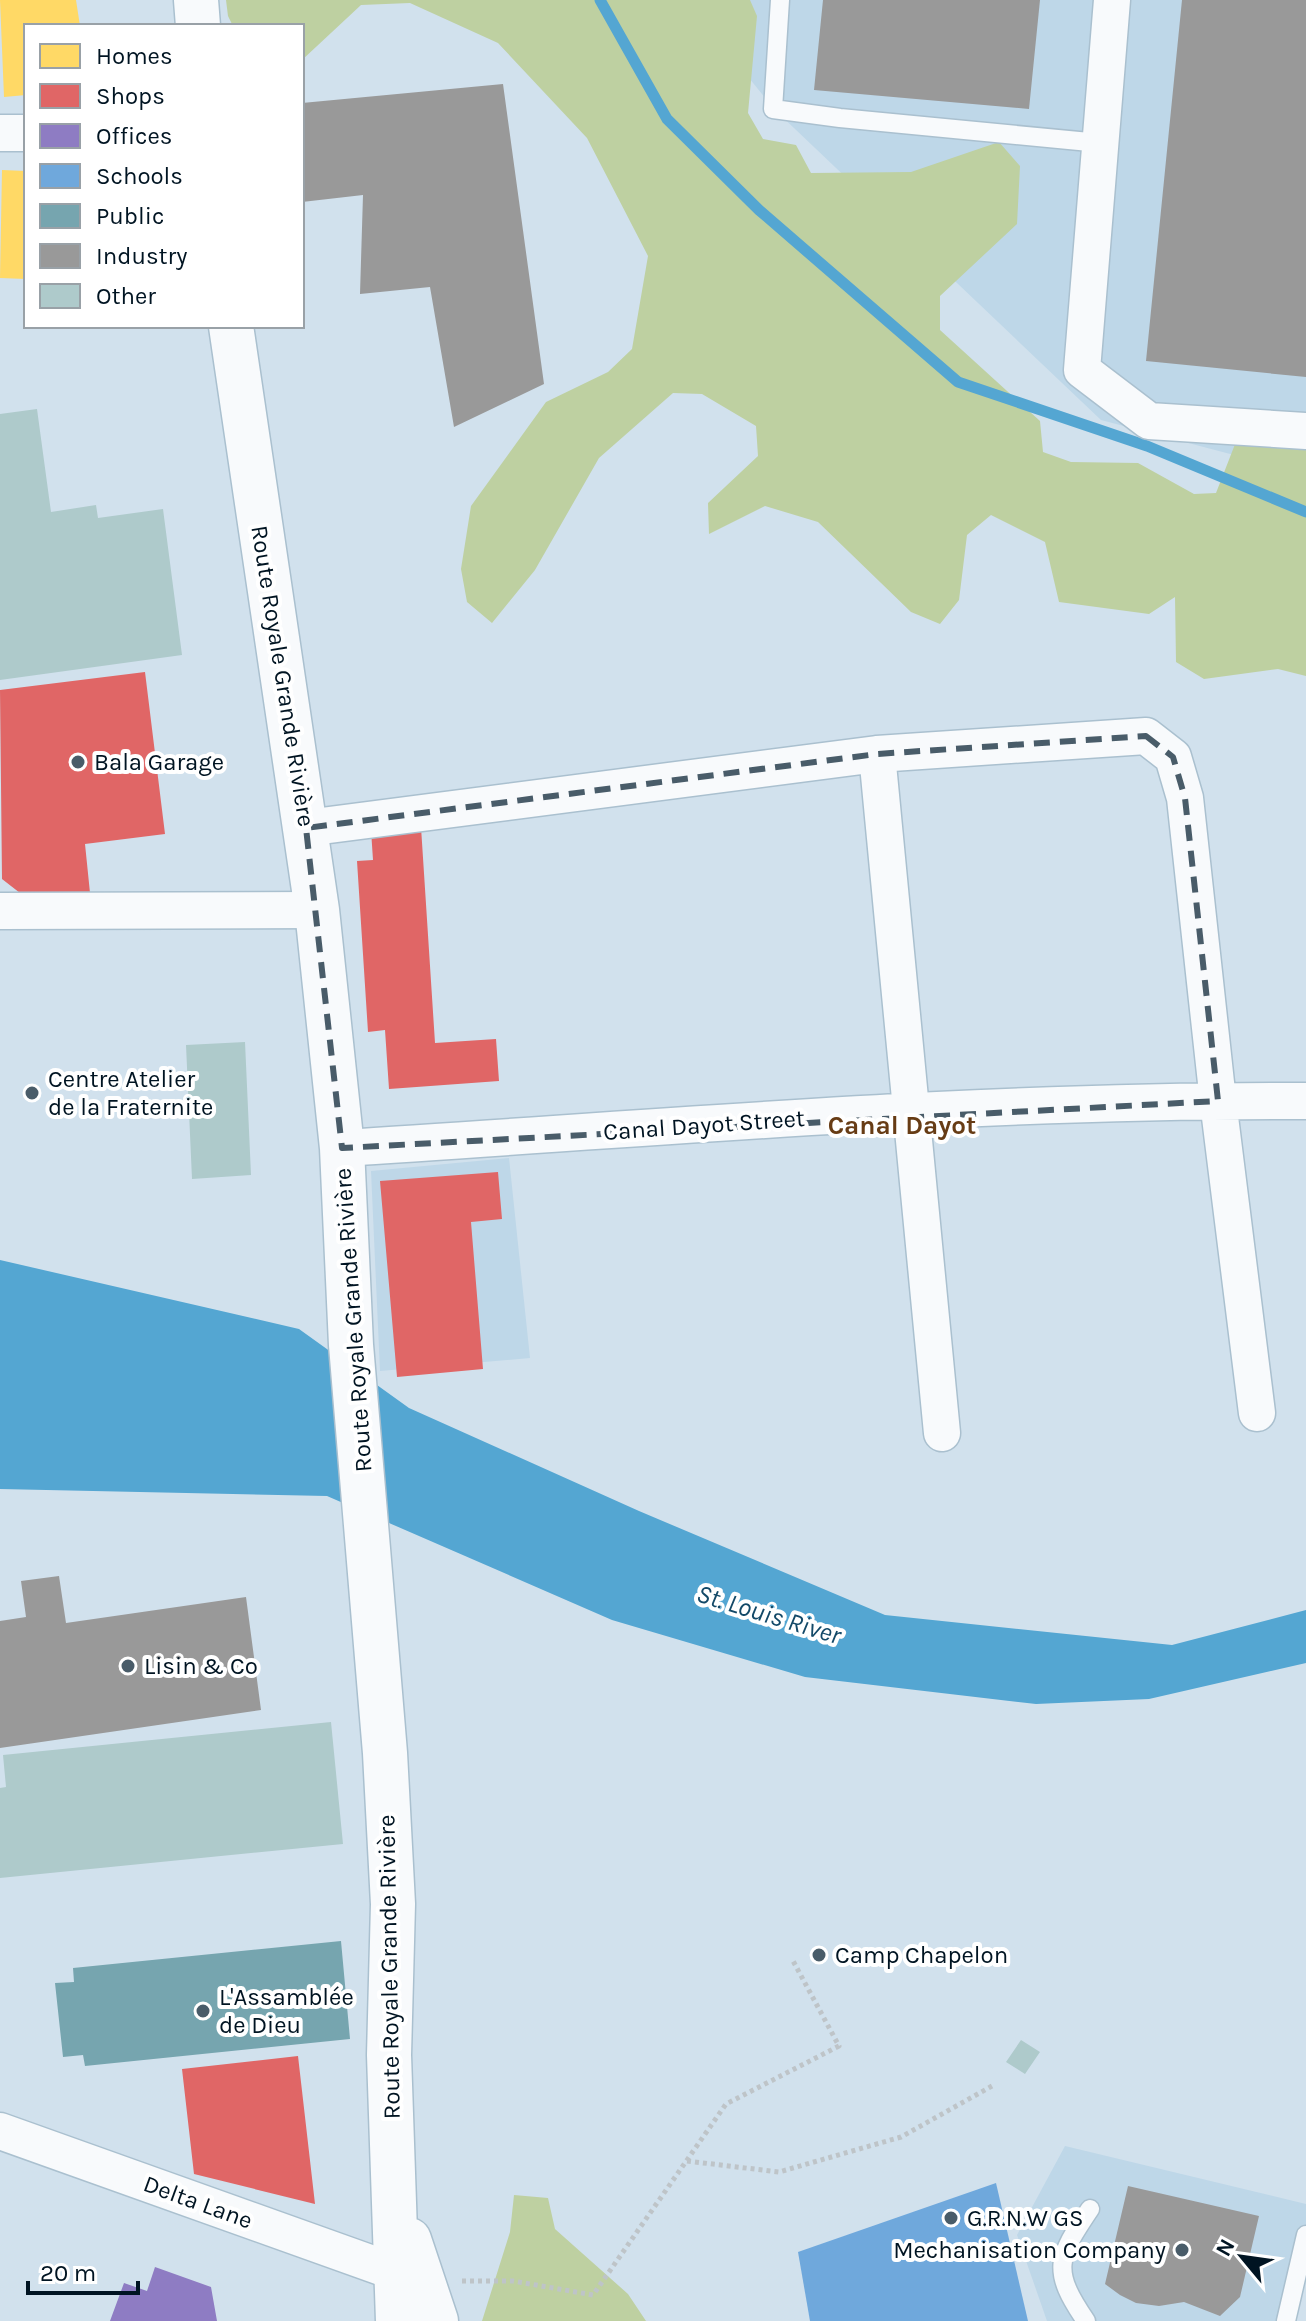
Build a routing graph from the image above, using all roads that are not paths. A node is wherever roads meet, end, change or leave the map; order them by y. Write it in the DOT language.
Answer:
graph roads {
  1 [pos="196,0"];
  2 [pos="780,0"];
  3 [pos="1112,0"];
  4 [pos="198,24"];
  5 [pos="0,133"];
  6 [pos="24,133"];
  7 [pos="1100,143"];
  8 [pos="231,328"];
  9 [pos="1306,431"];
  10 [pos="877,754"];
  11 [pos="306,828"];
  12 [pos="1,908"];
  13 [pos="317,910"];
  14 [pos="1218,1101"];
  15 [pos="1306,1101"];
  16 [pos="912,1112"];
  17 [pos="342,1148"];
  18 [pos="1257,1413"];
  19 [pos="942,1433"];
  20 [pos="0,2131"];
  21 [pos="1090,2209"];
  22 [pos="1306,2235"];
  23 [pos="408,2277"];
  24 [pos="398,2321"];
  25 [pos="436,2321"];
  26 [pos="1086,2321"];
  27 [pos="1286,2321"];
  1 -- 4 [label="main road"];
  2 -- 7 [label="lane"];
  3 -- 7 [label="street"];
  5 -- 6 [label="street"];
  7 -- 9 [label="street"];
  8 -- 11 [label="main road, Route Royale Grande Rivière"];
  10 -- 11 [label="street"];
  10 -- 14 [label="street"];
  10 -- 16 [label="street"];
  11 -- 13 [label="main road, Route Royale Grande Rivière"];
  12 -- 13 [label="street"];
  13 -- 17 [label="main road, Route Royale Grande Rivière"];
  14 -- 15 [label="street, Canal Dayot Street"];
  14 -- 16 [label="street, Canal Dayot Street"];
  14 -- 18 [label="street"];
  16 -- 17 [label="street, Canal Dayot Street"];
  16 -- 19 [label="street"];
  17 -- 23 [label="main road, Route Royale Grande Rivière"];
  20 -- 23 [label="street, Delta Lane"];
  21 -- 26 [label="lane"];
  22 -- 27 [label="lane"];
  23 -- 24 [label="main road"];
  23 -- 25 [label="main road"];
}
